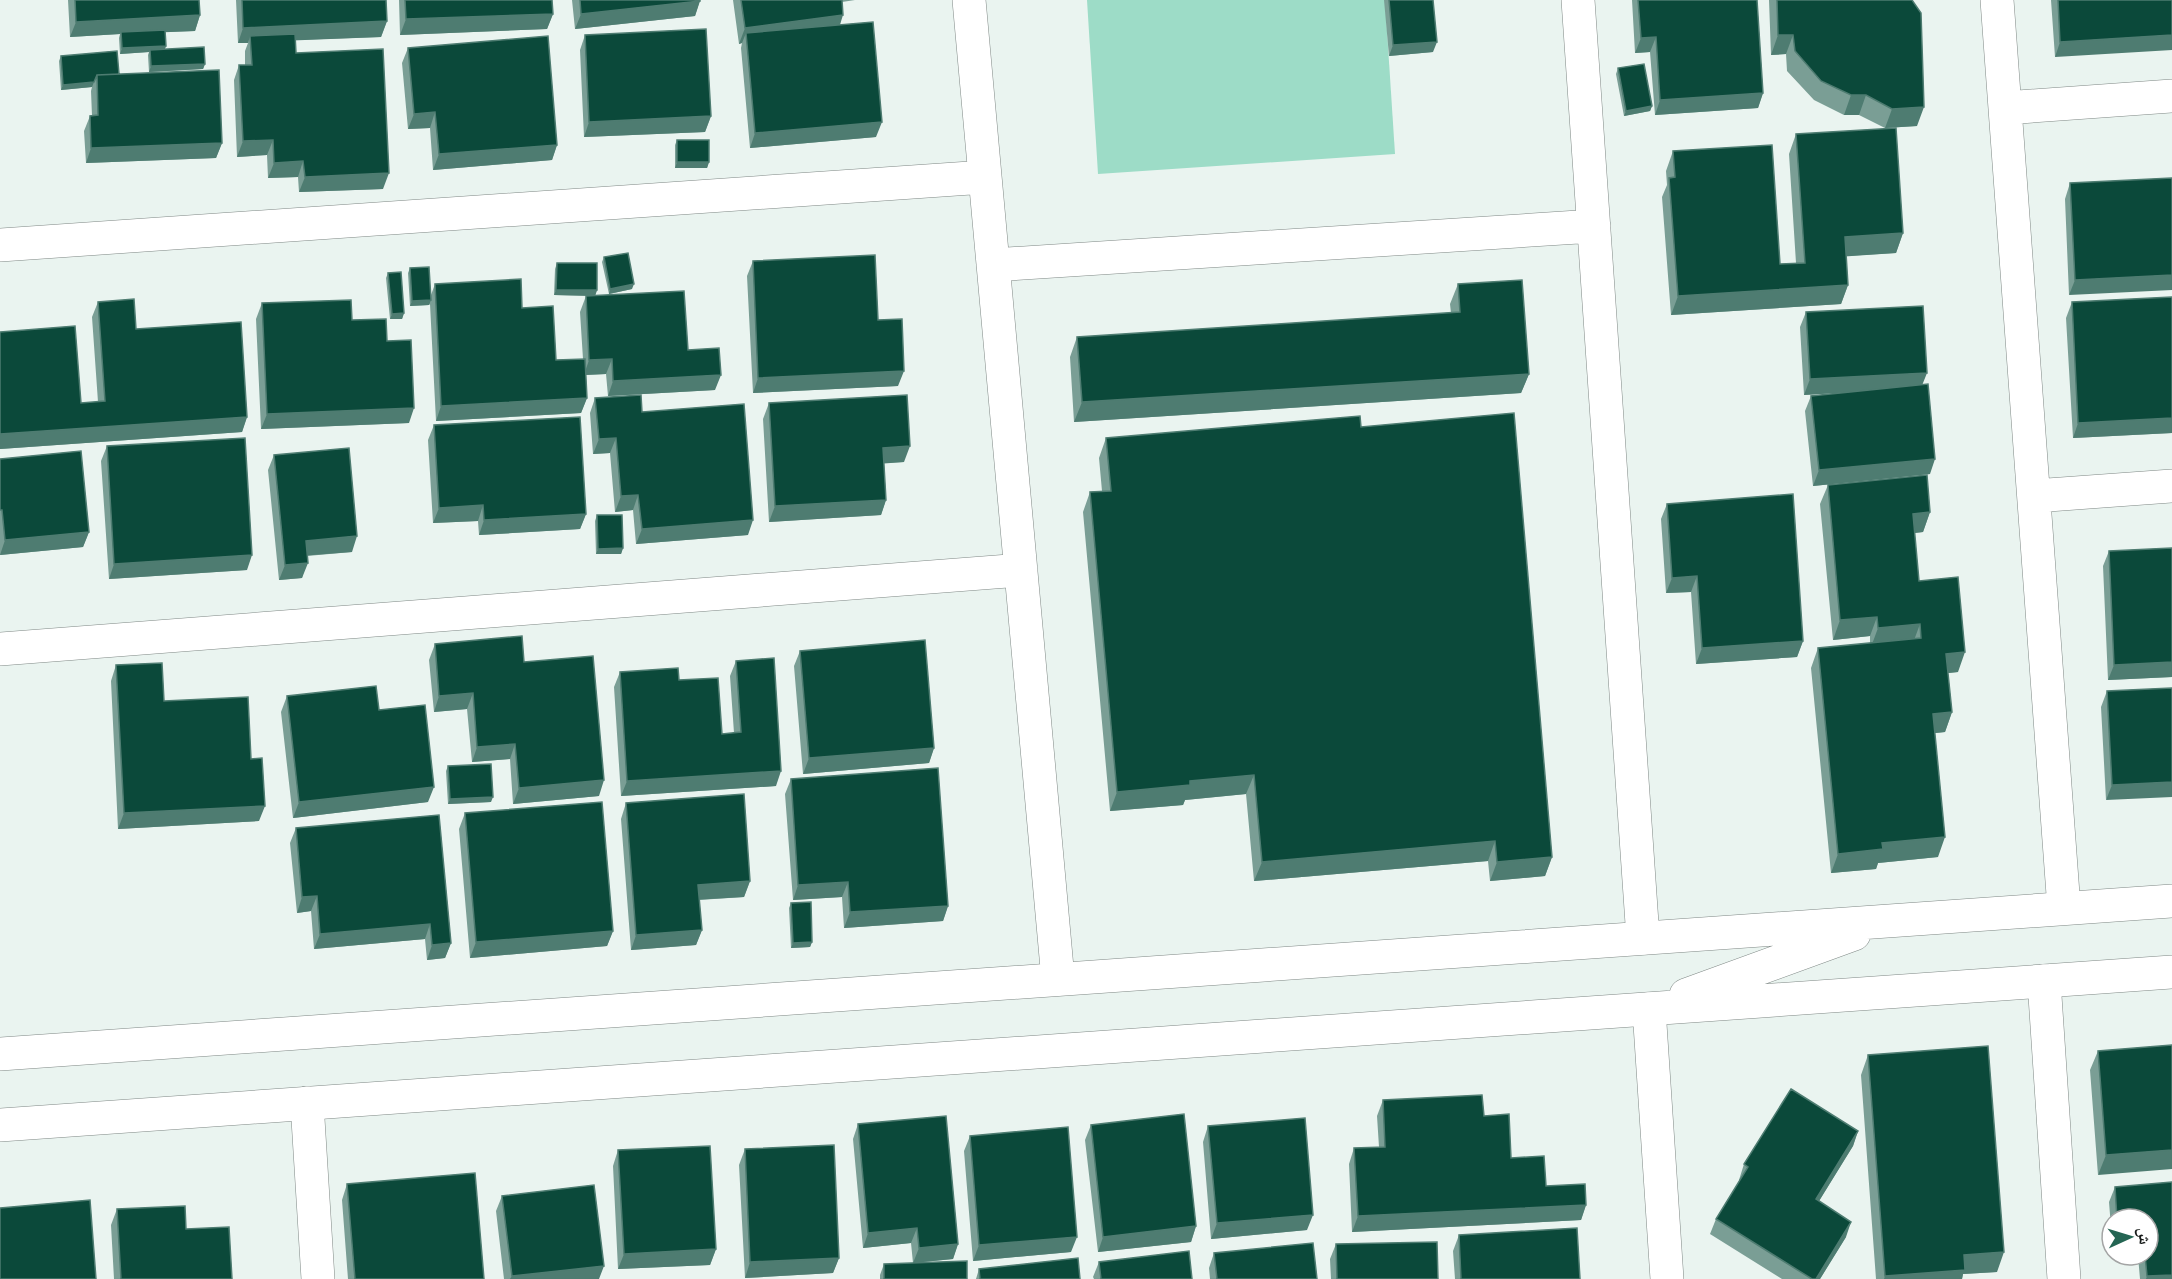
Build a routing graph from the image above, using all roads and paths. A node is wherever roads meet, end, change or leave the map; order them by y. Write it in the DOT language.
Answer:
graph roads {
  1 [pos="969,0"];
  2 [pos="1578,0"];
  3 [pos="1997,0"];
  4 [pos="2172,96"];
  5 [pos="2005,108"];
  6 [pos="985,177"];
  7 [pos="1594,226"];
  8 [pos="0,245"];
  9 [pos="993,265"];
  10 [pos="2172,486"];
  11 [pos="2034,496"];
  12 [pos="1021,570"];
  13 [pos="0,650"];
  14 [pos="2172,901"];
  15 [pos="2064,909"];
  16 [pos="1890,921"];
  17 [pos="1643,938"];
  18 [pos="2172,972"];
  19 [pos="1058,980"];
  20 [pos="2044,981"];
  21 [pos="1649,1009"];
  22 [pos="0,1054"];
  23 [pos="307,1103"];
  24 [pos="0,1125"];
  25 [pos="318,1279"];
  26 [pos="1668,1279"];
  27 [pos="2064,1279"];
  1 -- 6 [label="street"];
  2 -- 7 [label="street"];
  3 -- 5 [label="street"];
  4 -- 5 [label="street"];
  5 -- 11 [label="street"];
  6 -- 8 [label="street"];
  6 -- 9 [label="street"];
  7 -- 9 [label="street"];
  7 -- 17 [label="street"];
  9 -- 12 [label="street"];
  10 -- 11 [label="street"];
  11 -- 15 [label="street"];
  12 -- 13 [label="street"];
  12 -- 19 [label="street"];
  14 -- 15 [label="street"];
  15 -- 16 [label="street"];
  16 -- 17 [label="street"];
  16 -- 21 [label="street"];
  17 -- 19 [label="street"];
  18 -- 20 [label="street"];
  19 -- 22 [label="street"];
  20 -- 21 [label="street"];
  20 -- 27 [label="street"];
  21 -- 23 [label="street"];
  21 -- 26 [label="street"];
  23 -- 24 [label="street"];
  23 -- 25 [label="street"];
}
